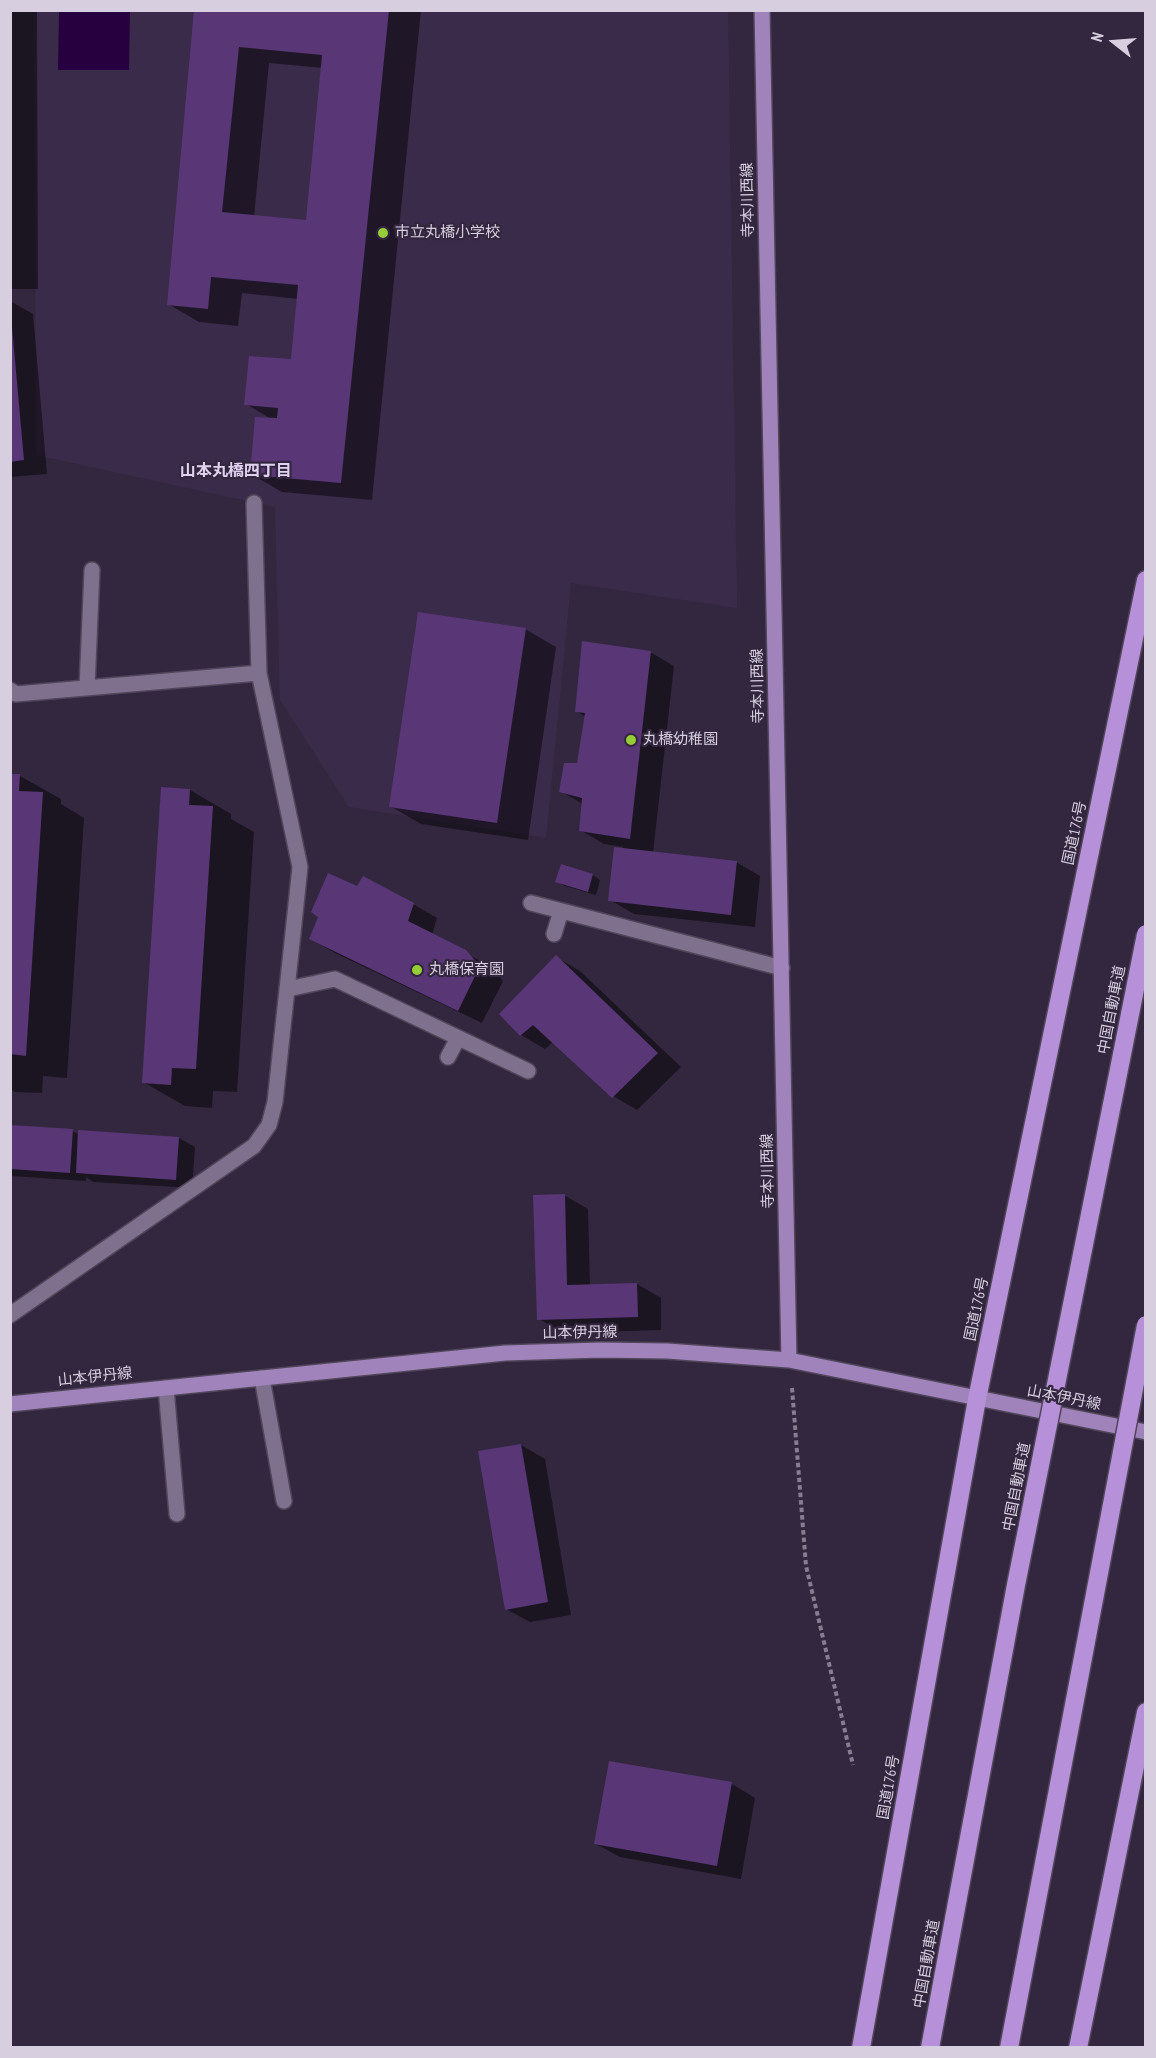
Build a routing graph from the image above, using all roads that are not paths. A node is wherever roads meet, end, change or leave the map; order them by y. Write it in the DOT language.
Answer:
graph roads {
  1 [pos="762,10"];
  2 [pos="254,503"];
  3 [pos="92,570"];
  4 [pos="1146,580"];
  5 [pos="259,673"];
  6 [pos="87,688"];
  7 [pos="10,690"];
  8 [pos="531,903"];
  9 [pos="561,911"];
  10 [pos="554,934"];
  11 [pos="1146,934"];
  12 [pos="782,968"];
  13 [pos="288,989"];
  14 [pos="458,1038"];
  15 [pos="448,1057"];
  16 [pos="528,1071"];
  17 [pos="10,1315"];
  18 [pos="1146,1324"];
  19 [pos="789,1360"];
  20 [pos="262,1378"];
  21 [pos="166,1388"];
  22 [pos="977,1398"];
  23 [pos="10,1404"];
  24 [pos="1146,1432"];
  25 [pos="284,1501"];
  26 [pos="177,1514"];
  27 [pos="1146,1712"];
  28 [pos="861,2048"];
  29 [pos="930,2048"];
  30 [pos="1009,2048"];
  31 [pos="1078,2048"];
  1 -- 12 [label="main road, 寺本川西線"];
  2 -- 5 [label="street"];
  3 -- 6 [label="street"];
  4 -- 22 [label="highway, 国道176号"];
  5 -- 6 [label="street"];
  5 -- 13 [label="street"];
  6 -- 7 [label="street"];
  8 -- 9 [label="street"];
  9 -- 10 [label="street"];
  9 -- 12 [label="street"];
  11 -- 29 [label="highway, 中国自動車道, bridge"];
  12 -- 19 [label="main road, 寺本川西線"];
  13 -- 14 [label="street"];
  13 -- 17 [label="street"];
  14 -- 15 [label="street"];
  14 -- 16 [label="street"];
  18 -- 30 [label="highway, bridge"];
  19 -- 20 [label="main road, 山本伊丹線"];
  19 -- 22 [label="main road, 山本伊丹線"];
  20 -- 21 [label="main road, 山本伊丹線"];
  20 -- 25 [label="street"];
  21 -- 23 [label="main road, 山本伊丹線"];
  21 -- 26 [label="street"];
  22 -- 24 [label="main road, 山本伊丹線"];
  22 -- 28 [label="highway, 国道176号"];
  27 -- 31 [label="highway"];
}
